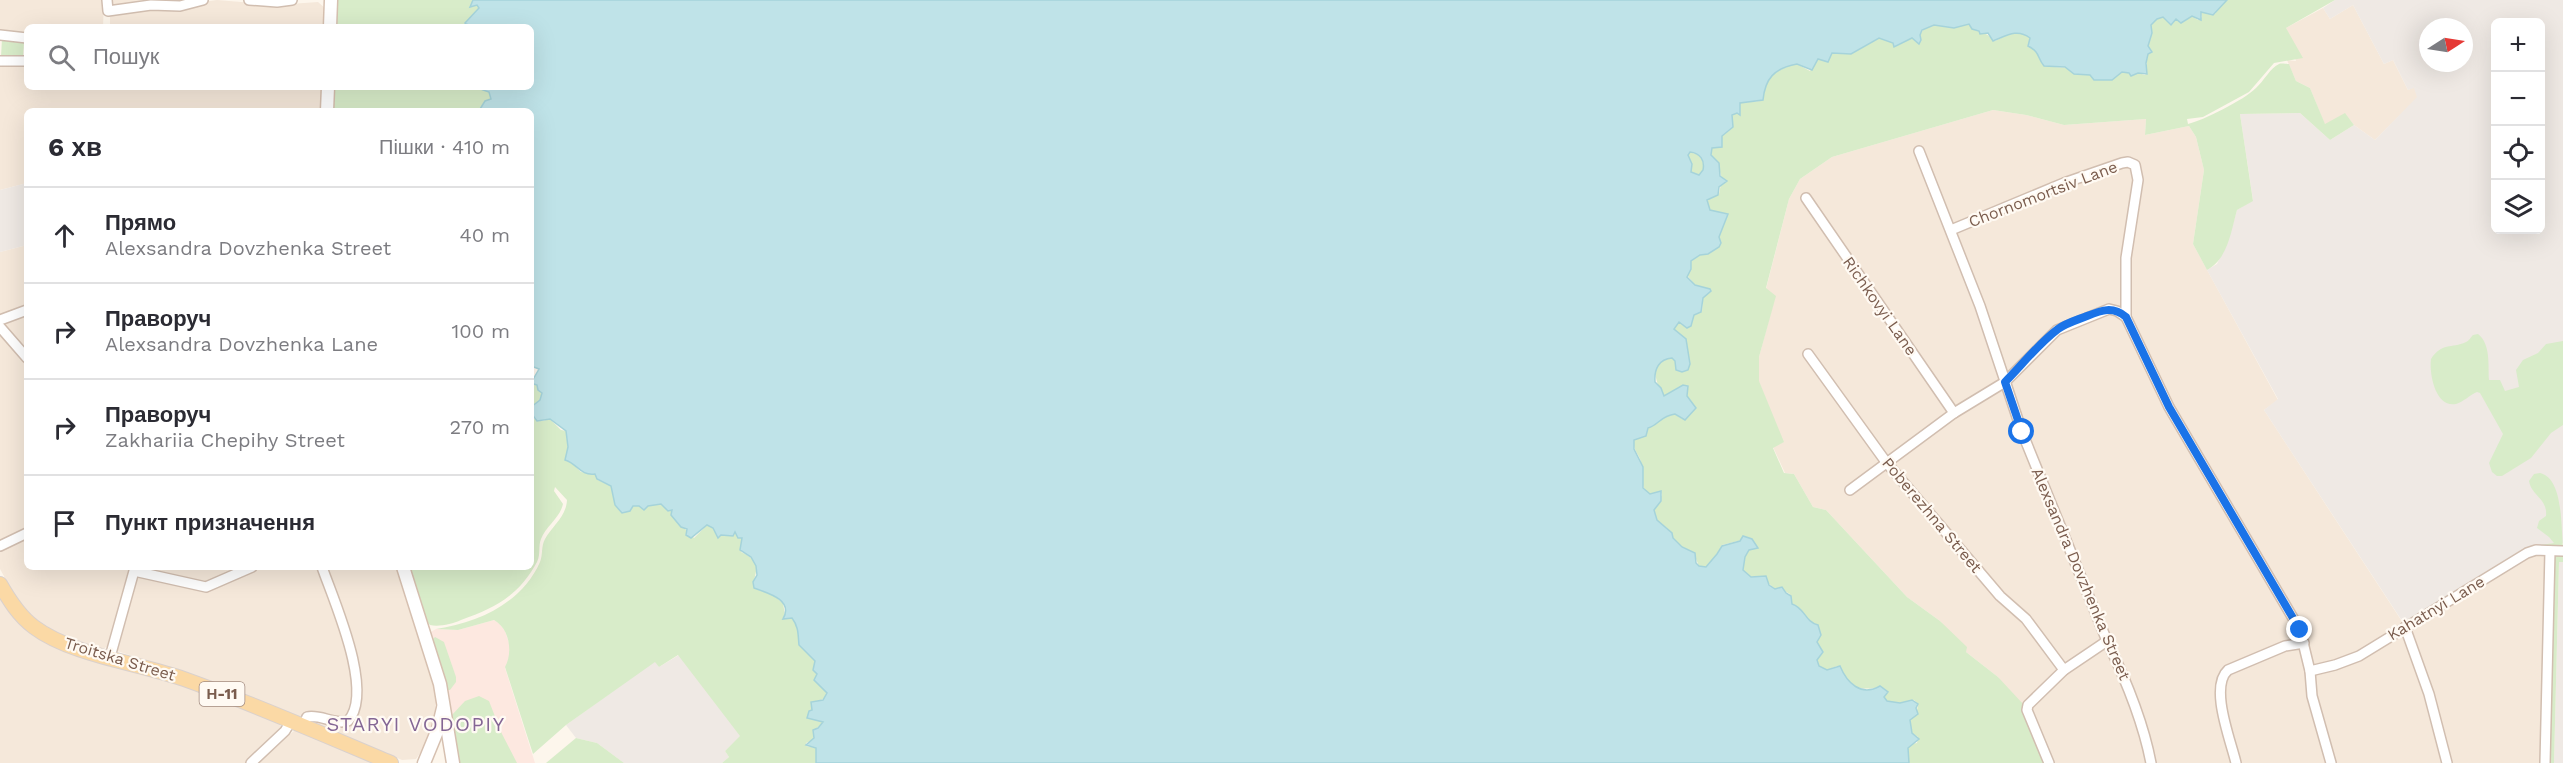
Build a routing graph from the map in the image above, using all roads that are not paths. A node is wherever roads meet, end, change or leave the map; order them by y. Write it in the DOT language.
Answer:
graph roads {
  1 [pos="107,0"];
  2 [pos="203,0"];
  3 [pos="249,0"];
  4 [pos="292,0"];
  5 [pos="331,0"];
  6 [pos="330,24"];
  7 [pos="0,35"];
  8 [pos="24,38"];
  9 [pos="0,61"];
  10 [pos="24,61"];
  11 [pos="328,90"];
  12 [pos="327,108"];
  13 [pos="1919,151"];
  14 [pos="1806,198"];
  15 [pos="1951,230"];
  16 [pos="24,311"];
  17 [pos="2126,317"];
  18 [pos="0,320"];
  19 [pos="0,327"];
  20 [pos="1808,354"];
  21 [pos="24,355"];
  22 [pos="2005,382"];
  23 [pos="1954,413"];
  24 [pos="1886,462"];
  25 [pos="1850,490"];
  26 [pos="24,534"];
  27 [pos="0,546"];
  28 [pos="2550,551"];
  29 [pos="2563,551"];
  30 [pos="245,570"];
  31 [pos="323,570"];
  32 [pos="404,570"];
  33 [pos="0,584"];
  34 [pos="2405,627"];
  35 [pos="2107,641"];
  36 [pos="2304,643"];
  37 [pos="110,657"];
  38 [pos="2064,670"];
  39 [pos="2310,671"];
  40 [pos="444,704"];
  41 [pos="297,724"];
  42 [pos="251,763"];
  43 [pos="391,763"];
  44 [pos="424,763"];
  45 [pos="453,763"];
  46 [pos="2049,763"];
  47 [pos="2151,763"];
  48 [pos="2236,763"];
  49 [pos="2331,763"];
  50 [pos="2447,763"];
  51 [pos="2545,763"];
  1 -- 2 [label="street"];
  3 -- 4 [label="street"];
  5 -- 6 [label="main road"];
  7 -- 8 [label="street"];
  9 -- 10 [label="street"];
  11 -- 12 [label="main road"];
  13 -- 15 [label="street, Alexsandra Dovzhenka Street"];
  14 -- 23 [label="street, Richkovyi Lane"];
  15 -- 17 [label="street, Chornomortsiv Lane"];
  15 -- 22 [label="street, Alexsandra Dovzhenka Street"];
  16 -- 18 [label="street"];
  17 -- 22 [label="street"];
  17 -- 36 [label="street"];
  19 -- 21 [label="street"];
  20 -- 24 [label="street, Poberezhna Street"];
  22 -- 23 [label="street"];
  22 -- 35 [label="street, Alexsandra Dovzhenka Street"];
  23 -- 24 [label="street"];
  24 -- 25 [label="street"];
  24 -- 38 [label="street, Poberezhna Street"];
  26 -- 27 [label="street"];
  28 -- 29 [label="street, Kahatnyi Lane"];
  28 -- 34 [label="street, Kahatnyi Lane"];
  28 -- 51 [label="street"];
  30 -- 37 [label="street"];
  31 -- 41 [label="street"];
  32 -- 40 [label="main road"];
  33 -- 37 [label="main road, Troitska Street / Н-11"];
  34 -- 39 [label="street, Kahatnyi Lane"];
  34 -- 50 [label="street"];
  35 -- 38 [label="street"];
  35 -- 47 [label="street, Alexsandra Dovzhenka Street"];
  36 -- 39 [label="street"];
  36 -- 48 [label="street"];
  37 -- 41 [label="main road, Troitska Street / Н-11"];
  38 -- 46 [label="street"];
  39 -- 49 [label="street"];
  40 -- 44 [label="main road"];
  40 -- 45 [label="main road"];
  41 -- 42 [label="street"];
  41 -- 43 [label="main road, Troitska Street / Н-11"];
}
